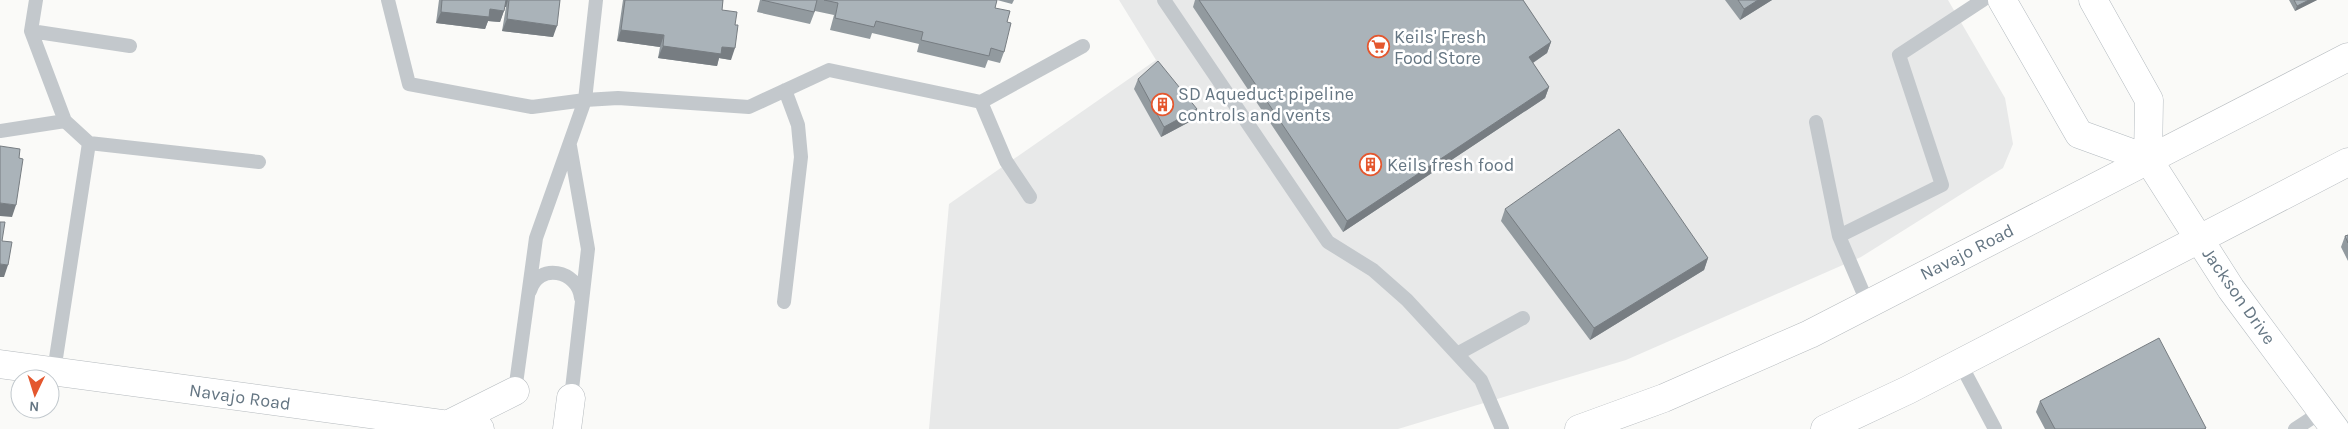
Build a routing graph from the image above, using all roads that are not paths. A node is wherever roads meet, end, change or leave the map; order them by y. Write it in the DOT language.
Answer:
graph roads {
  1 [pos="36,0"];
  2 [pos="388,0"];
  3 [pos="596,0"];
  4 [pos="1164,0"];
  5 [pos="1983,0"];
  6 [pos="2002,0"];
  7 [pos="2093,0"];
  8 [pos="31,31"];
  9 [pos="130,46"];
  10 [pos="1083,46"];
  11 [pos="2348,57"];
  12 [pos="785,90"];
  13 [pos="585,100"];
  14 [pos="980,102"];
  15 [pos="64,121"];
  16 [pos="1816,122"];
  17 [pos="0,131"];
  18 [pos="89,144"];
  19 [pos="570,145"];
  20 [pos="2148,159"];
  21 [pos="259,162"];
  22 [pos="2348,162"];
  23 [pos="1030,197"];
  24 [pos="1839,236"];
  25 [pos="2200,239"];
  26 [pos="529,296"];
  27 [pos="582,301"];
  28 [pos="784,302"];
  29 [pos="1868,304"];
  30 [pos="1523,318"];
  31 [pos="1458,354"];
  32 [pos="1960,363"];
  33 [pos="0,364"];
  34 [pos="39,369"];
  35 [pos="54,369"];
  36 [pos="60,372"];
  37 [pos="515,391"];
  38 [pos="571,398"];
  39 [pos="2328,420"];
  40 [pos="447,425"];
  41 [pos="480,429"];
  42 [pos="567,429"];
  43 [pos="1502,429"];
  44 [pos="1579,429"];
  45 [pos="1826,429"];
  46 [pos="1994,429"];
  47 [pos="2295,429"];
  1 -- 8 [label="lane"];
  2 -- 13 [label="lane"];
  3 -- 13 [label="lane"];
  4 -- 31 [label="lane"];
  5 -- 24 [label="lane"];
  6 -- 20 [label="main road"];
  7 -- 20 [label="main road"];
  8 -- 9 [label="lane"];
  8 -- 15 [label="lane"];
  10 -- 14 [label="lane"];
  11 -- 20 [label="main road, Navajo Road"];
  12 -- 13 [label="lane"];
  12 -- 14 [label="lane"];
  12 -- 28 [label="lane"];
  13 -- 19 [label="lane"];
  14 -- 23 [label="lane"];
  15 -- 17 [label="lane"];
  15 -- 18 [label="lane"];
  16 -- 24 [label="lane"];
  18 -- 21 [label="lane"];
  18 -- 35 [label="lane"];
  19 -- 26 [label="lane"];
  19 -- 27 [label="lane"];
  20 -- 25 [label="main road, Jackson Drive"];
  20 -- 29 [label="main road, Navajo Road"];
  22 -- 25 [label="main road"];
  24 -- 29 [label="lane"];
  25 -- 32 [label="main road"];
  25 -- 39 [label="main road, Jackson Drive"];
  26 -- 27 [label="lane"];
  26 -- 37 [label="lane"];
  27 -- 38 [label="lane"];
  29 -- 44 [label="main road, Navajo Road"];
  30 -- 31 [label="lane"];
  31 -- 43 [label="lane"];
  32 -- 45 [label="main road"];
  32 -- 46 [label="lane"];
  33 -- 34 [label="main road, Navajo Road"];
  36 -- 40 [label="main road, Navajo Road"];
  37 -- 40 [label="main road"];
  38 -- 42 [label="main road"];
  39 -- 47 [label="lane"];
  40 -- 41 [label="main road, Navajo Road"];
}
